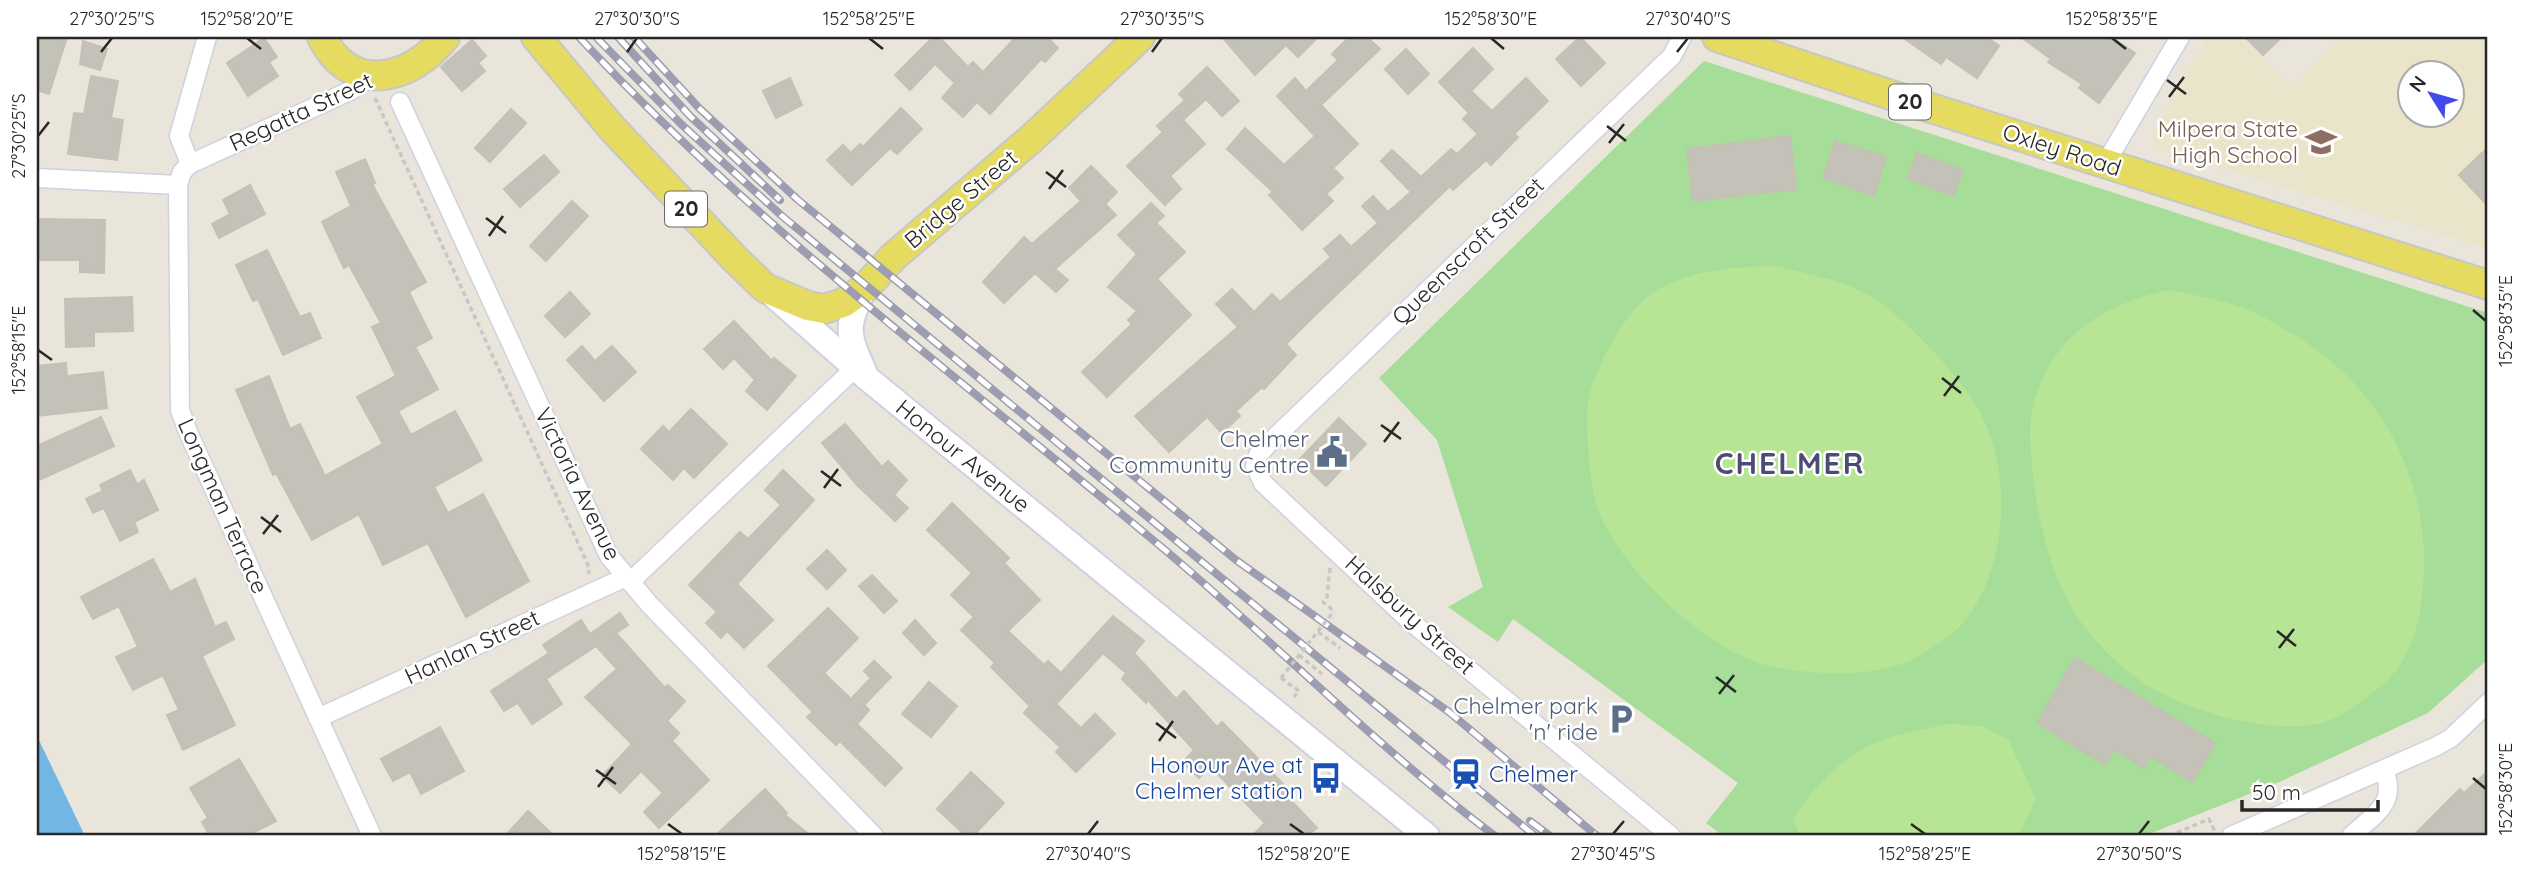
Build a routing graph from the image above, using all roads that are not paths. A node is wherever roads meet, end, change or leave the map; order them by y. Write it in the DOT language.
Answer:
graph roads {
  1 [pos="206,37"];
  2 [pos="322,37"];
  3 [pos="444,37"];
  4 [pos="536,37"];
  5 [pos="1140,37"];
  6 [pos="1682,37"];
  7 [pos="1717,37"];
  8 [pos="2180,37"];
  9 [pos="373,75"];
  10 [pos="400,102"];
  11 [pos="190,164"];
  12 [pos="2105,164"];
  13 [pos="37,178"];
  14 [pos="177,185"];
  15 [pos="2488,285"];
  16 [pos="765,288"];
  17 [pos="865,288"];
  18 [pos="861,373"];
  19 [pos="1255,466"];
  20 [pos="628,579"];
  21 [pos="2488,703"];
  22 [pos="318,718"];
  23 [pos="2384,770"];
  24 [pos="2223,834"];
  25 [pos="372,836"];
  26 [pos="874,836"];
  27 [pos="1427,836"];
  28 [pos="1671,836"];
  29 [pos="2351,836"];
  1 -- 11 [label="street"];
  2 -- 9 [label="main road"];
  3 -- 9 [label="main road, Regatta Street"];
  4 -- 16 [label="main road, Honour Avenue / 20"];
  5 -- 17 [label="main road, Bridge Street / 20"];
  6 -- 19 [label="street, Queenscroft Street"];
  7 -- 12 [label="main road, Oxley Road / 20"];
  8 -- 12 [label="street"];
  9 -- 11 [label="street, Regatta Street"];
  10 -- 20 [label="street, Victoria Avenue"];
  11 -- 14 [label="street"];
  12 -- 15 [label="main road, Oxley Road / 20"];
  13 -- 14 [label="street"];
  14 -- 22 [label="street, Longman Terrace"];
  16 -- 17 [label="main road, Bridge Street / 20"];
  16 -- 18 [label="main road, Honour Avenue"];
  17 -- 18 [label="main road"];
  18 -- 20 [label="street, Hanlan Street"];
  18 -- 27 [label="main road, Honour Avenue"];
  19 -- 28 [label="street, Halsbury Street"];
  20 -- 22 [label="street, Hanlan Street"];
  20 -- 26 [label="street, Victoria Avenue"];
  21 -- 23 [label="street"];
  22 -- 25 [label="street, Longman Terrace"];
  23 -- 24 [label="street"];
  23 -- 29 [label="street"];
}
